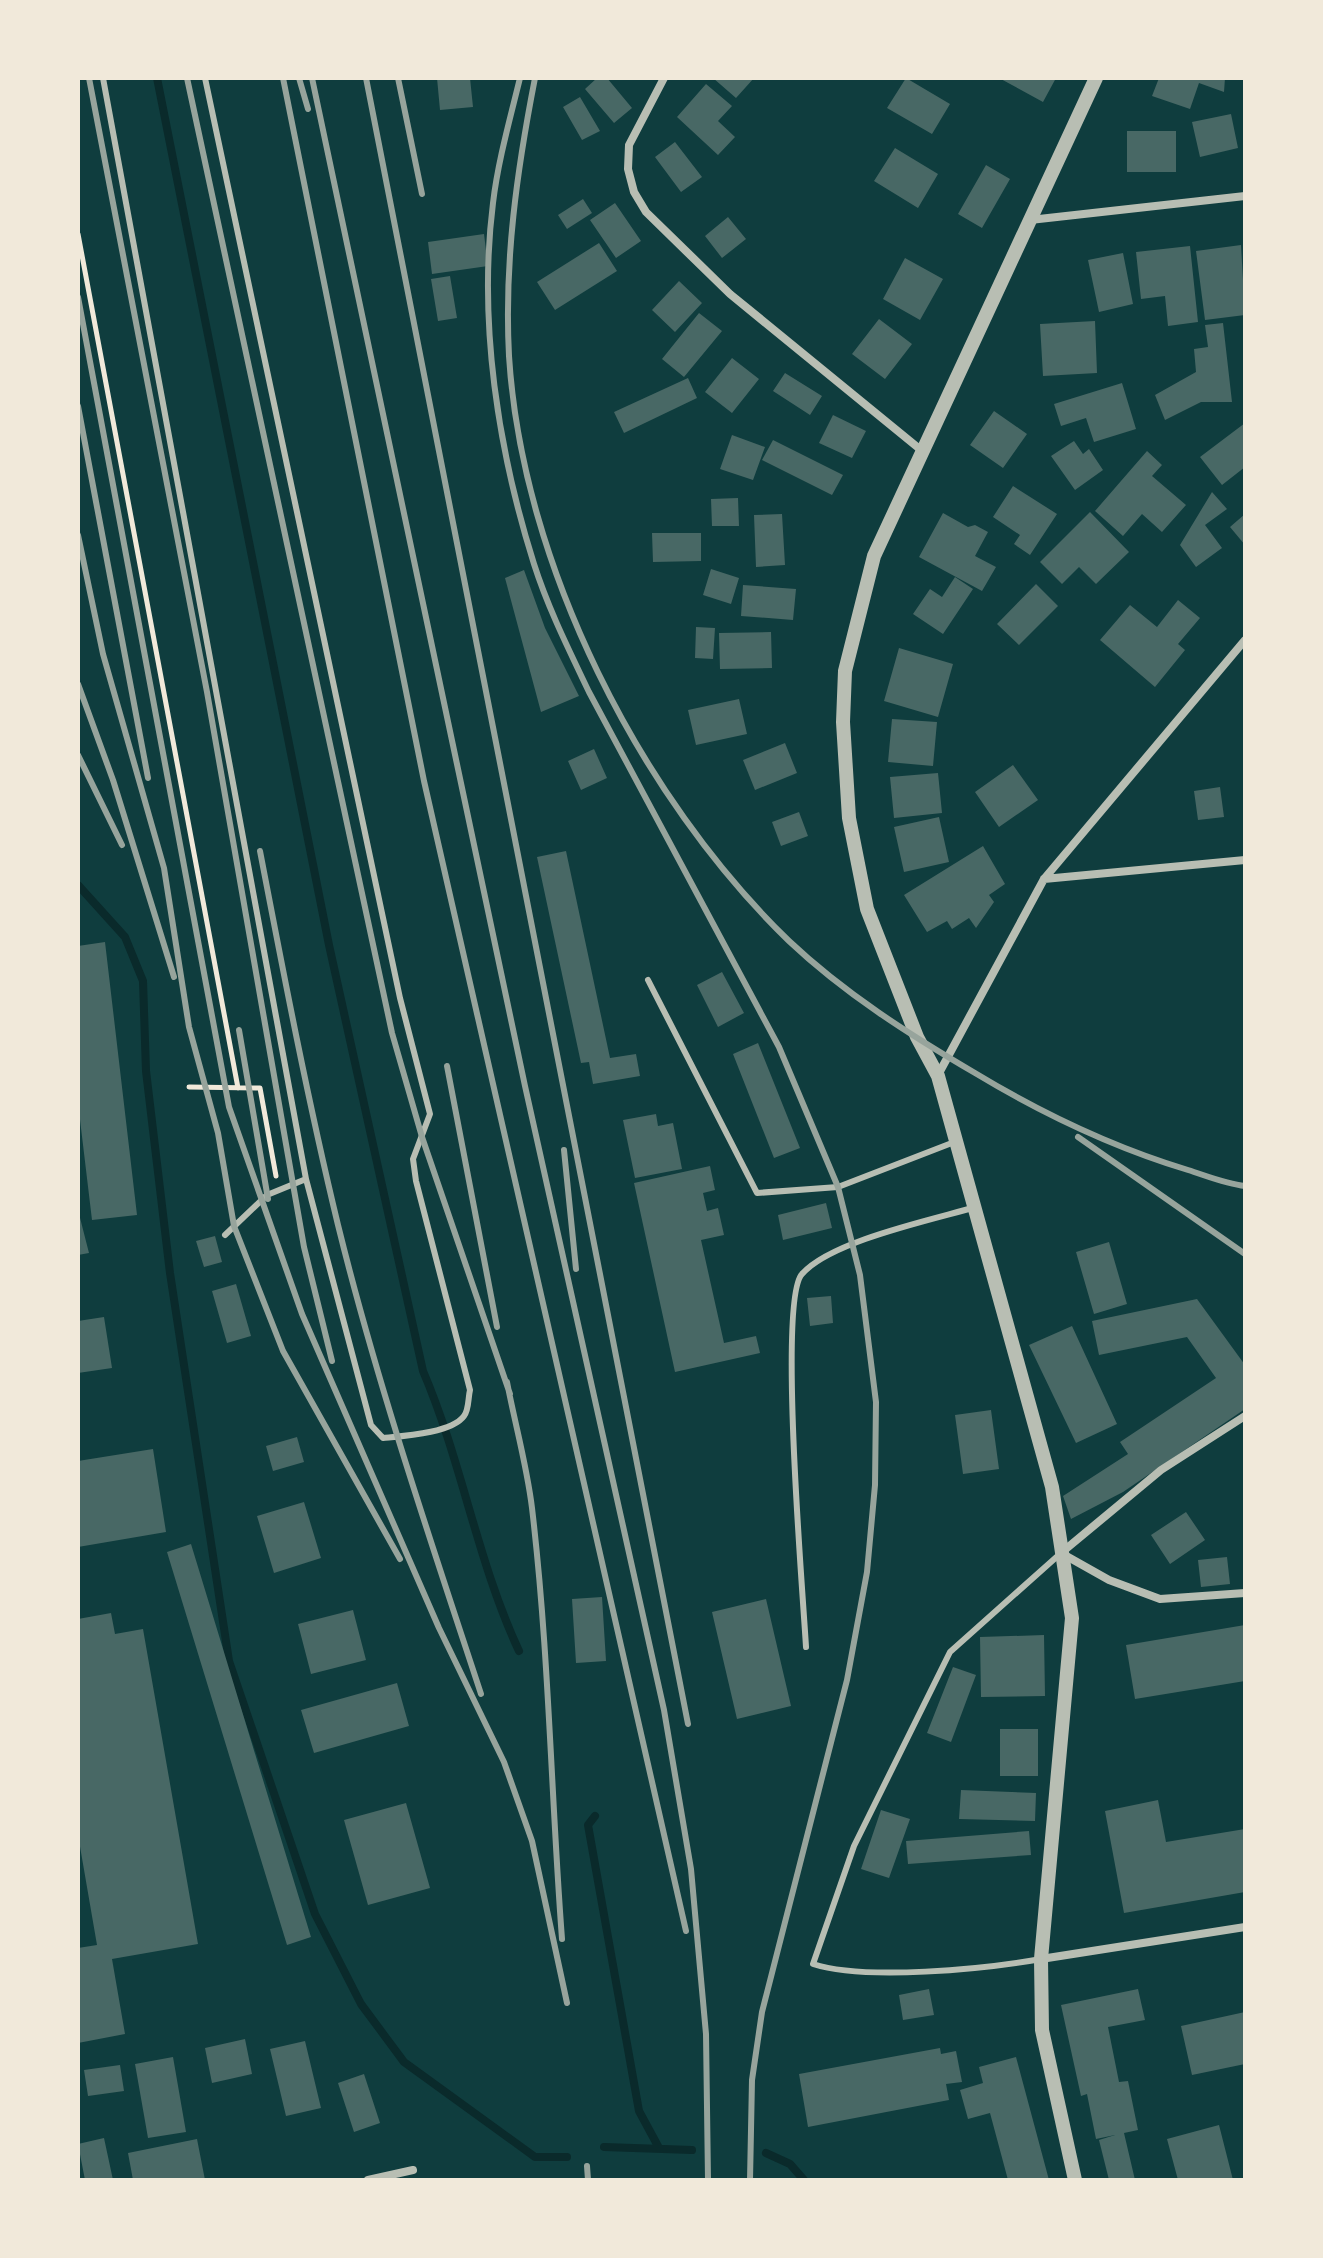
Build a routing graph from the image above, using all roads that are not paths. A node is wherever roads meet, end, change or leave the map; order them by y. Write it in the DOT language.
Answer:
graph roads {
  1 [pos="103,78"];
  2 [pos="205,78"];
  3 [pos="664,78"];
  4 [pos="1096,78"];
  5 [pos="1245,196"];
  6 [pos="1029,220"];
  7 [pos="921,450"];
  8 [pos="1245,640"];
  9 [pos="1245,860"];
  10 [pos="1044,879"];
  11 [pos="648,980"];
  12 [pos="938,1076"];
  13 [pos="957,1141"];
  14 [pos="306,1179"];
  15 [pos="977,1207"];
  16 [pos="225,1235"];
  17 [pos="1245,1416"];
  18 [pos="1061,1553"];
  19 [pos="1245,1593"];
  20 [pos="806,1647"];
  21 [pos="1245,1927"];
  22 [pos="1041,1959"];
  23 [pos="413,2170"];
  24 [pos="368,2180"];
  25 [pos="1075,2180"];
  1 -- 14 [label="lane"];
  2 -- 14 [label="lane"];
  3 -- 7 [label="street"];
  4 -- 6 [label="street"];
  5 -- 6 [label="street"];
  6 -- 7 [label="street"];
  7 -- 12 [label="street"];
  8 -- 10 [label="street"];
  9 -- 10 [label="street"];
  10 -- 12 [label="street"];
  11 -- 13 [label="lane"];
  12 -- 13 [label="street"];
  13 -- 15 [label="street"];
  14 -- 16 [label="lane"];
  15 -- 18 [label="street"];
  15 -- 20 [label="lane"];
  17 -- 18 [label="street"];
  18 -- 19 [label="street"];
  18 -- 22 [label="street"];
  18 -- 22 [label="lane"];
  21 -- 22 [label="street"];
  22 -- 25 [label="street"];
  23 -- 24 [label="street"];
}
